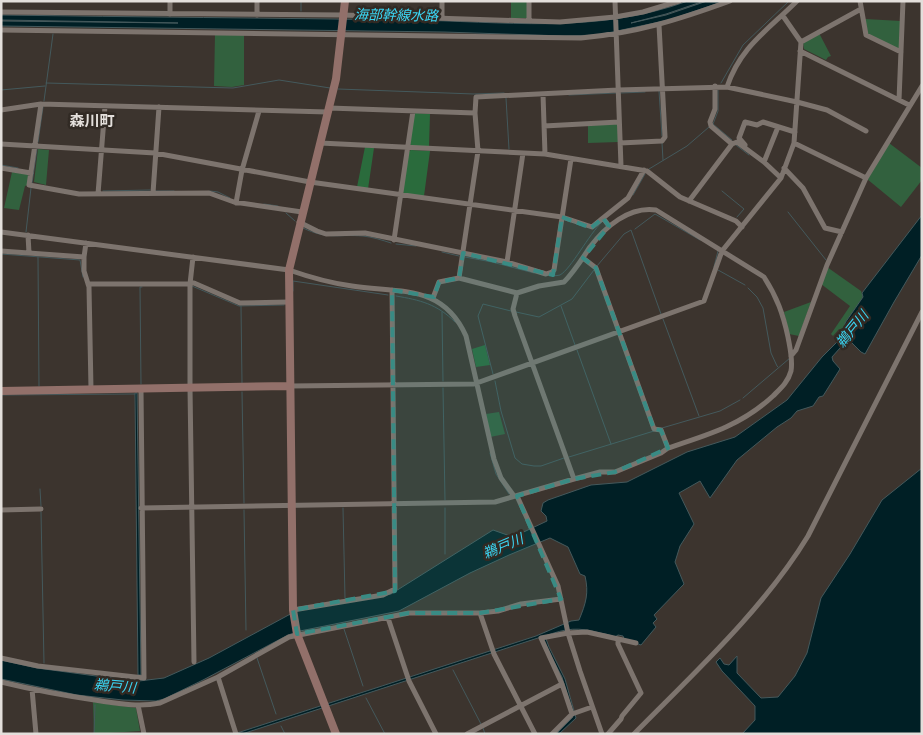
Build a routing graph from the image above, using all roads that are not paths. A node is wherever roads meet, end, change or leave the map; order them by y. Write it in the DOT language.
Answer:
graph roads {
  1 [pos="170,1"];
  2 [pos="257,1"];
  3 [pos="345,1"];
  4 [pos="442,1"];
  5 [pos="529,1"];
  6 [pos="615,1"];
  7 [pos="679,1"];
  8 [pos="730,1"];
  9 [pos="797,1"];
  10 [pos="860,1"];
  11 [pos="903,1"];
  12 [pos="861,9"];
  13 [pos="1,12"];
  14 [pos="170,14"];
  15 [pos="257,15"];
  16 [pos="343,16"];
  17 [pos="783,16"];
  18 [pos="442,18"];
  19 [pos="615,18"];
  20 [pos="529,21"];
  21 [pos="659,25"];
  22 [pos="1,30"];
  23 [pos="342,34"];
  24 [pos="616,34"];
  25 [pos="801,42"];
  26 [pos="800,51"];
  27 [pos="901,52"];
  28 [pos="715,86"];
  29 [pos="922,86"];
  30 [pos="728,87"];
  31 [pos="662,88"];
  32 [pos="618,90"];
  33 [pos="543,94"];
  34 [pos="899,100"];
  35 [pos="797,102"];
  36 [pos="41,104"];
  37 [pos="909,105"];
  38 [pos="105,106"];
  39 [pos="159,107"];
  40 [pos="1,110"];
  41 [pos="329,110"];
  42 [pos="259,111"];
  43 [pos="413,111"];
  44 [pos="475,113"];
  45 [pos="620,122"];
  46 [pos="544,126"];
  47 [pos="778,127"];
  48 [pos="866,131"];
  49 [pos="795,132"];
  50 [pos="320,143"];
  51 [pos="620,143"];
  52 [pos="794,143"];
  53 [pos="1,144"];
  54 [pos="732,144"];
  55 [pos="34,146"];
  56 [pos="408,148"];
  57 [pos="102,150"];
  58 [pos="478,151"];
  59 [pos="155,153"];
  60 [pos="523,153"];
  61 [pos="545,154"];
  62 [pos="571,159"];
  63 [pos="763,161"];
  64 [pos="621,166"];
  65 [pos="1,168"];
  66 [pos="784,168"];
  67 [pos="242,170"];
  68 [pos="644,170"];
  69 [pos="31,173"];
  70 [pos="780,178"];
  71 [pos="866,178"];
  72 [pos="310,182"];
  73 [pos="153,193"];
  74 [pos="98,194"];
  75 [pos="401,195"];
  76 [pos="689,201"];
  77 [pos="236,203"];
  78 [pos="471,204"];
  79 [pos="514,211"];
  80 [pos="302,212"];
  81 [pos="562,217"];
  82 [pos="603,218"];
  83 [pos="299,222"];
  84 [pos="609,226"];
  85 [pos="742,226"];
  86 [pos="1,232"];
  87 [pos="842,232"];
  88 [pos="28,235"];
  89 [pos="394,240"];
  90 [pos="86,242"];
  91 [pos="1,251"];
  92 [pos="722,251"];
  93 [pos="29,253"];
  94 [pos="463,253"];
  95 [pos="84,257"];
  96 [pos="193,257"];
  97 [pos="582,258"];
  98 [pos="507,262"];
  99 [pos="288,270"];
  100 [pos="459,278"];
  101 [pos="190,283"];
  102 [pos="88,284"];
  103 [pos="392,290"];
  104 [pos="517,293"];
  105 [pos="433,298"];
  106 [pos="289,302"];
  107 [pos="922,312"];
  108 [pos="619,332"];
  109 [pos="791,356"];
  110 [pos="532,363"];
  111 [pos="478,383"];
  112 [pos="393,385"];
  113 [pos="290,386"];
  114 [pos="190,388"];
  115 [pos="91,389"];
  116 [pos="140,389"];
  117 [pos="1,391"];
  118 [pos="668,448"];
  119 [pos="574,478"];
  120 [pos="516,496"];
  121 [pos="394,504"];
  122 [pos="292,506"];
  123 [pos="192,507"];
  124 [pos="141,508"];
  125 [pos="41,509"];
  126 [pos="1,510"];
  127 [pos="561,599"];
  128 [pos="293,610"];
  129 [pos="480,613"];
  130 [pos="388,618"];
  131 [pos="568,632"];
  132 [pos="296,634"];
  133 [pos="618,639"];
  134 [pos="636,643"];
  135 [pos="1,658"];
  136 [pos="194,662"];
  137 [pos="218,677"];
  138 [pos="1,682"];
  139 [pos="562,684"];
  140 [pos="32,689"];
  141 [pos="138,705"];
  142 [pos="521,706"];
  143 [pos="592,708"];
  144 [pos="574,714"];
  145 [pos="236,733"];
  146 [pos="36,734"];
  147 [pos="144,734"];
  148 [pos="336,734"];
  149 [pos="436,734"];
  150 [pos="467,734"];
  151 [pos="535,734"];
  152 [pos="552,734"];
  153 [pos="602,734"];
  154 [pos="608,734"];
  155 [pos="634,734"];
  1 -- 14 [label="street"];
  2 -- 15 [label="street"];
  3 -- 16 [label="street"];
  4 -- 18 [label="street"];
  5 -- 20 [label="street"];
  6 -- 19 [label="street"];
  7 -- 19 [label="street"];
  8 -- 21 [label="street"];
  9 -- 17 [label="street"];
  10 -- 12 [label="street"];
  11 -- 27 [label="street"];
  12 -- 25 [label="street"];
  12 -- 27 [label="street"];
  13 -- 14 [label="street"];
  14 -- 15 [label="street"];
  15 -- 16 [label="street"];
  16 -- 18 [label="street"];
  16 -- 23 [label="street"];
  17 -- 25 [label="street"];
  17 -- 30 [label="street"];
  18 -- 20 [label="street"];
  19 -- 20 [label="street"];
  19 -- 24 [label="street"];
  21 -- 24 [label="street"];
  21 -- 31 [label="street"];
  22 -- 23 [label="street"];
  23 -- 24 [label="street"];
  23 -- 41 [label="street"];
  24 -- 32 [label="street"];
  25 -- 26 [label="street"];
  26 -- 34 [label="street"];
  26 -- 35 [label="street"];
  27 -- 34 [label="street"];
  28 -- 30 [label="street"];
  28 -- 31 [label="street"];
  28 -- 54 [label="street"];
  29 -- 37 [label="street"];
  30 -- 35 [label="street"];
  31 -- 32 [label="street"];
  31 -- 51 [label="street"];
  32 -- 33 [label="street"];
  32 -- 45 [label="street"];
  33 -- 44 [label="street"];
  33 -- 46 [label="street"];
  34 -- 37 [label="street"];
  35 -- 48 [label="street"];
  35 -- 49 [label="street"];
  36 -- 38 [label="street"];
  36 -- 40 [label="street"];
  36 -- 55 [label="street"];
  37 -- 71 [label="street"];
  38 -- 39 [label="street"];
  38 -- 57 [label="street"];
  39 -- 42 [label="street"];
  39 -- 59 [label="street"];
  41 -- 42 [label="street"];
  41 -- 43 [label="street"];
  41 -- 50 [label="street"];
  42 -- 67 [label="street"];
  43 -- 44 [label="street"];
  43 -- 56 [label="street"];
  44 -- 58 [label="street"];
  45 -- 46 [label="street"];
  45 -- 51 [label="street"];
  46 -- 61 [label="street"];
  47 -- 49 [label="street"];
  47 -- 63 [label="street"];
  47 -- 63 [label="street"];
  49 -- 52 [label="street"];
  50 -- 56 [label="street"];
  50 -- 72 [label="street"];
  51 -- 64 [label="street"];
  52 -- 66 [label="street"];
  52 -- 71 [label="street"];
  53 -- 55 [label="street"];
  54 -- 63 [label="street"];
  54 -- 76 [label="street"];
  55 -- 57 [label="street"];
  55 -- 69 [label="street"];
  56 -- 58 [label="street"];
  56 -- 75 [label="street"];
  57 -- 59 [label="street"];
  57 -- 74 [label="street"];
  58 -- 60 [label="street"];
  58 -- 78 [label="street"];
  59 -- 67 [label="street"];
  59 -- 73 [label="street"];
  60 -- 61 [label="street"];
  60 -- 79 [label="street"];
  61 -- 62 [label="street"];
  62 -- 64 [label="street"];
  62 -- 81 [label="street"];
  63 -- 70 [label="street"];
  64 -- 68 [label="street"];
  65 -- 69 [label="street"];
  66 -- 70 [label="street"];
  66 -- 87 [label="street"];
  67 -- 72 [label="street"];
  67 -- 77 [label="street"];
  68 -- 76 [label="street"];
  68 -- 82 [label="street"];
  69 -- 74 [label="street"];
  70 -- 85 [label="street"];
  71 -- 87 [label="street"];
  72 -- 75 [label="street"];
  72 -- 80 [label="street"];
  73 -- 74 [label="street"];
  73 -- 77 [label="street"];
  75 -- 78 [label="street"];
  75 -- 89 [label="street"];
  76 -- 85 [label="street"];
  77 -- 80 [label="street"];
  78 -- 79 [label="street"];
  78 -- 94 [label="street"];
  79 -- 81 [label="street"];
  79 -- 98 [label="street"];
  80 -- 83 [label="street"];
  81 -- 82 [label="street"];
  81 -- 98 [label="street"];
  82 -- 84 [label="street"];
  83 -- 89 [label="street"];
  83 -- 99 [label="street"];
  84 -- 92 [label="street"];
  84 -- 97 [label="street"];
  85 -- 92 [label="street"];
  86 -- 88 [label="street"];
  87 -- 109 [label="street"];
  88 -- 90 [label="street"];
  88 -- 93 [label="street"];
  89 -- 94 [label="street"];
  90 -- 95 [label="street"];
  90 -- 96 [label="street"];
  91 -- 93 [label="street"];
  92 -- 108 [label="street"];
  92 -- 109 [label="street"];
  93 -- 95 [label="street"];
  94 -- 98 [label="street"];
  94 -- 100 [label="street"];
  95 -- 102 [label="street"];
  96 -- 99 [label="street"];
  96 -- 101 [label="street"];
  97 -- 104 [label="street"];
  97 -- 108 [label="street"];
  99 -- 103 [label="street"];
  99 -- 106 [label="street"];
  100 -- 104 [label="street"];
  100 -- 105 [label="street"];
  101 -- 102 [label="street"];
  101 -- 106 [label="street"];
  101 -- 114 [label="street"];
  102 -- 115 [label="street"];
  103 -- 105 [label="street"];
  103 -- 112 [label="street"];
  104 -- 110 [label="street"];
  105 -- 111 [label="street"];
  106 -- 113 [label="street"];
  107 -- 155 [label="street"];
  108 -- 110 [label="street"];
  108 -- 118 [label="street"];
  109 -- 118 [label="street"];
  110 -- 111 [label="street"];
  110 -- 119 [label="street"];
  111 -- 112 [label="street"];
  111 -- 120 [label="street"];
  112 -- 113 [label="street"];
  112 -- 121 [label="street"];
  113 -- 114 [label="street"];
  113 -- 122 [label="street"];
  114 -- 116 [label="street"];
  114 -- 123 [label="street"];
  115 -- 116 [label="street"];
  115 -- 117 [label="street"];
  116 -- 124 [label="street"];
  118 -- 119 [label="street"];
  119 -- 120 [label="street"];
  120 -- 121 [label="street"];
  120 -- 127 [label="street"];
  121 -- 122 [label="street"];
  121 -- 128 [label="street"];
  122 -- 123 [label="street"];
  122 -- 128 [label="street"];
  123 -- 124 [label="street"];
  123 -- 136 [label="street"];
  124 -- 135 [label="street"];
  125 -- 126 [label="street"];
  127 -- 129 [label="street"];
  127 -- 131 [label="street"];
  128 -- 132 [label="street"];
  129 -- 130 [label="street"];
  129 -- 142 [label="street"];
  130 -- 132 [label="street"];
  130 -- 149 [label="street"];
  131 -- 133 [label="street"];
  131 -- 139 [label="street"];
  131 -- 143 [label="street"];
  132 -- 137 [label="street"];
  132 -- 148 [label="street"];
  133 -- 134 [label="street"];
  133 -- 154 [label="street"];
  137 -- 141 [label="street"];
  137 -- 145 [label="street"];
  138 -- 140 [label="street"];
  139 -- 142 [label="street"];
  139 -- 144 [label="street"];
  140 -- 141 [label="street"];
  140 -- 146 [label="street"];
  141 -- 147 [label="street"];
  142 -- 150 [label="street"];
  142 -- 151 [label="street"];
  143 -- 144 [label="street"];
  143 -- 153 [label="street"];
  144 -- 152 [label="street"];
}
